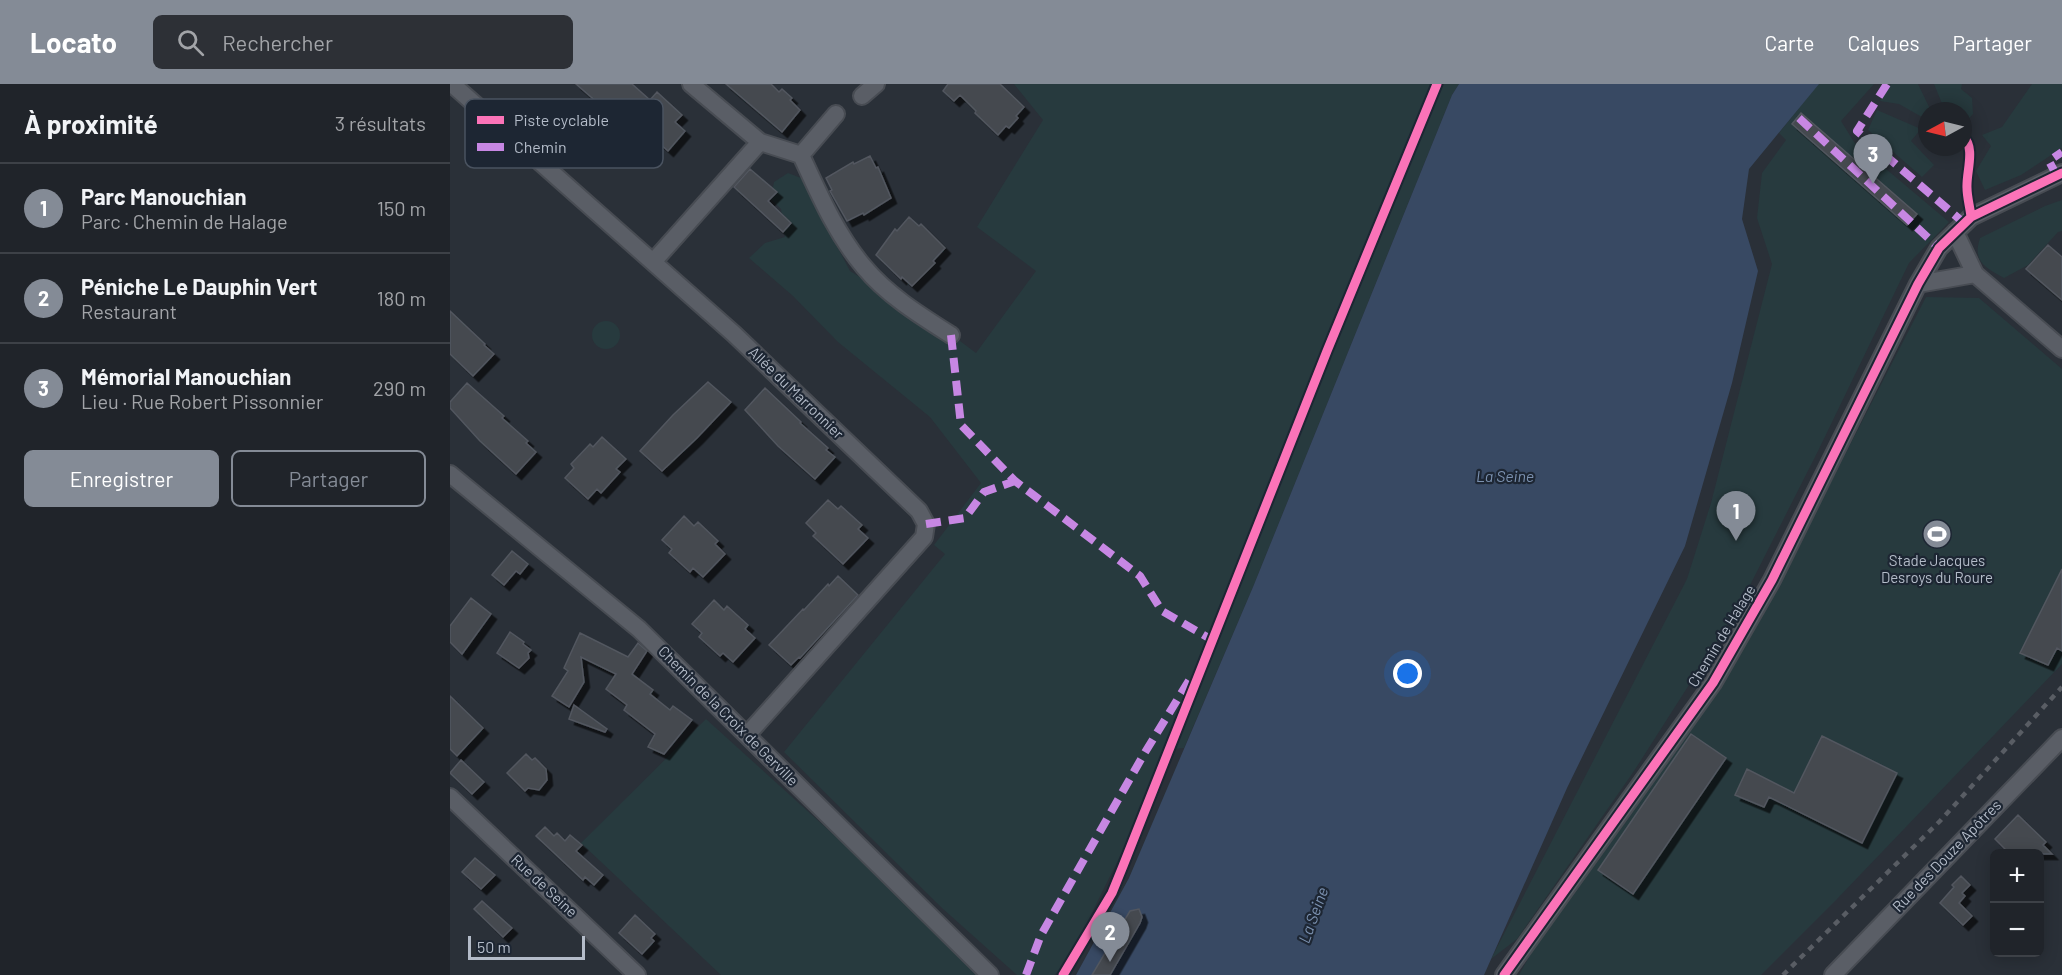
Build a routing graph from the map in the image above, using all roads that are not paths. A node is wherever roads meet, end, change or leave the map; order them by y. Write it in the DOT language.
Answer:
graph roads {
  1 [pos="452,84"];
  2 [pos="691,84"];
  3 [pos="876,84"];
  4 [pos="862,96"];
  5 [pos="469,99"];
  6 [pos="836,114"];
  7 [pos="760,142"];
  8 [pos="801,155"];
  9 [pos="547,168"];
  10 [pos="2062,173"];
  11 [pos="1955,232"];
  12 [pos="653,262"];
  13 [pos="1975,274"];
  14 [pos="1918,284"];
  15 [pos="951,335"];
  16 [pos="2062,349"];
  17 [pos="450,474"];
  18 [pos="747,735"];
  19 [pos="2062,738"];
  20 [pos="450,797"];
  21 [pos="638,975"];
  22 [pos="990,975"];
  23 [pos="1504,975"];
  24 [pos="1833,975"];
  1 -- 5 [label="street, Allée du Marronnier"];
  2 -- 7 [label="street"];
  3 -- 4 [label="street"];
  6 -- 8 [label="street"];
  7 -- 8 [label="street"];
  7 -- 12 [label="street"];
  8 -- 15 [label="street"];
  9 -- 12 [label="street, Allée du Marronnier"];
  10 -- 11 [label="street, Chemin de Halage"];
  11 -- 13 [label="street"];
  11 -- 14 [label="street, Chemin de Halage"];
  12 -- 18 [label="street, Allée du Marronnier"];
  13 -- 14 [label="street"];
  13 -- 16 [label="street"];
  14 -- 23 [label="street, Chemin de Halage"];
  17 -- 18 [label="street, Chemin de la Croix de Gerville"];
  18 -- 22 [label="street, Chemin de la Croix de Gerville"];
  19 -- 24 [label="street, Rue des Douze Apôtres"];
  20 -- 21 [label="street, Rue de Seine"];
}
